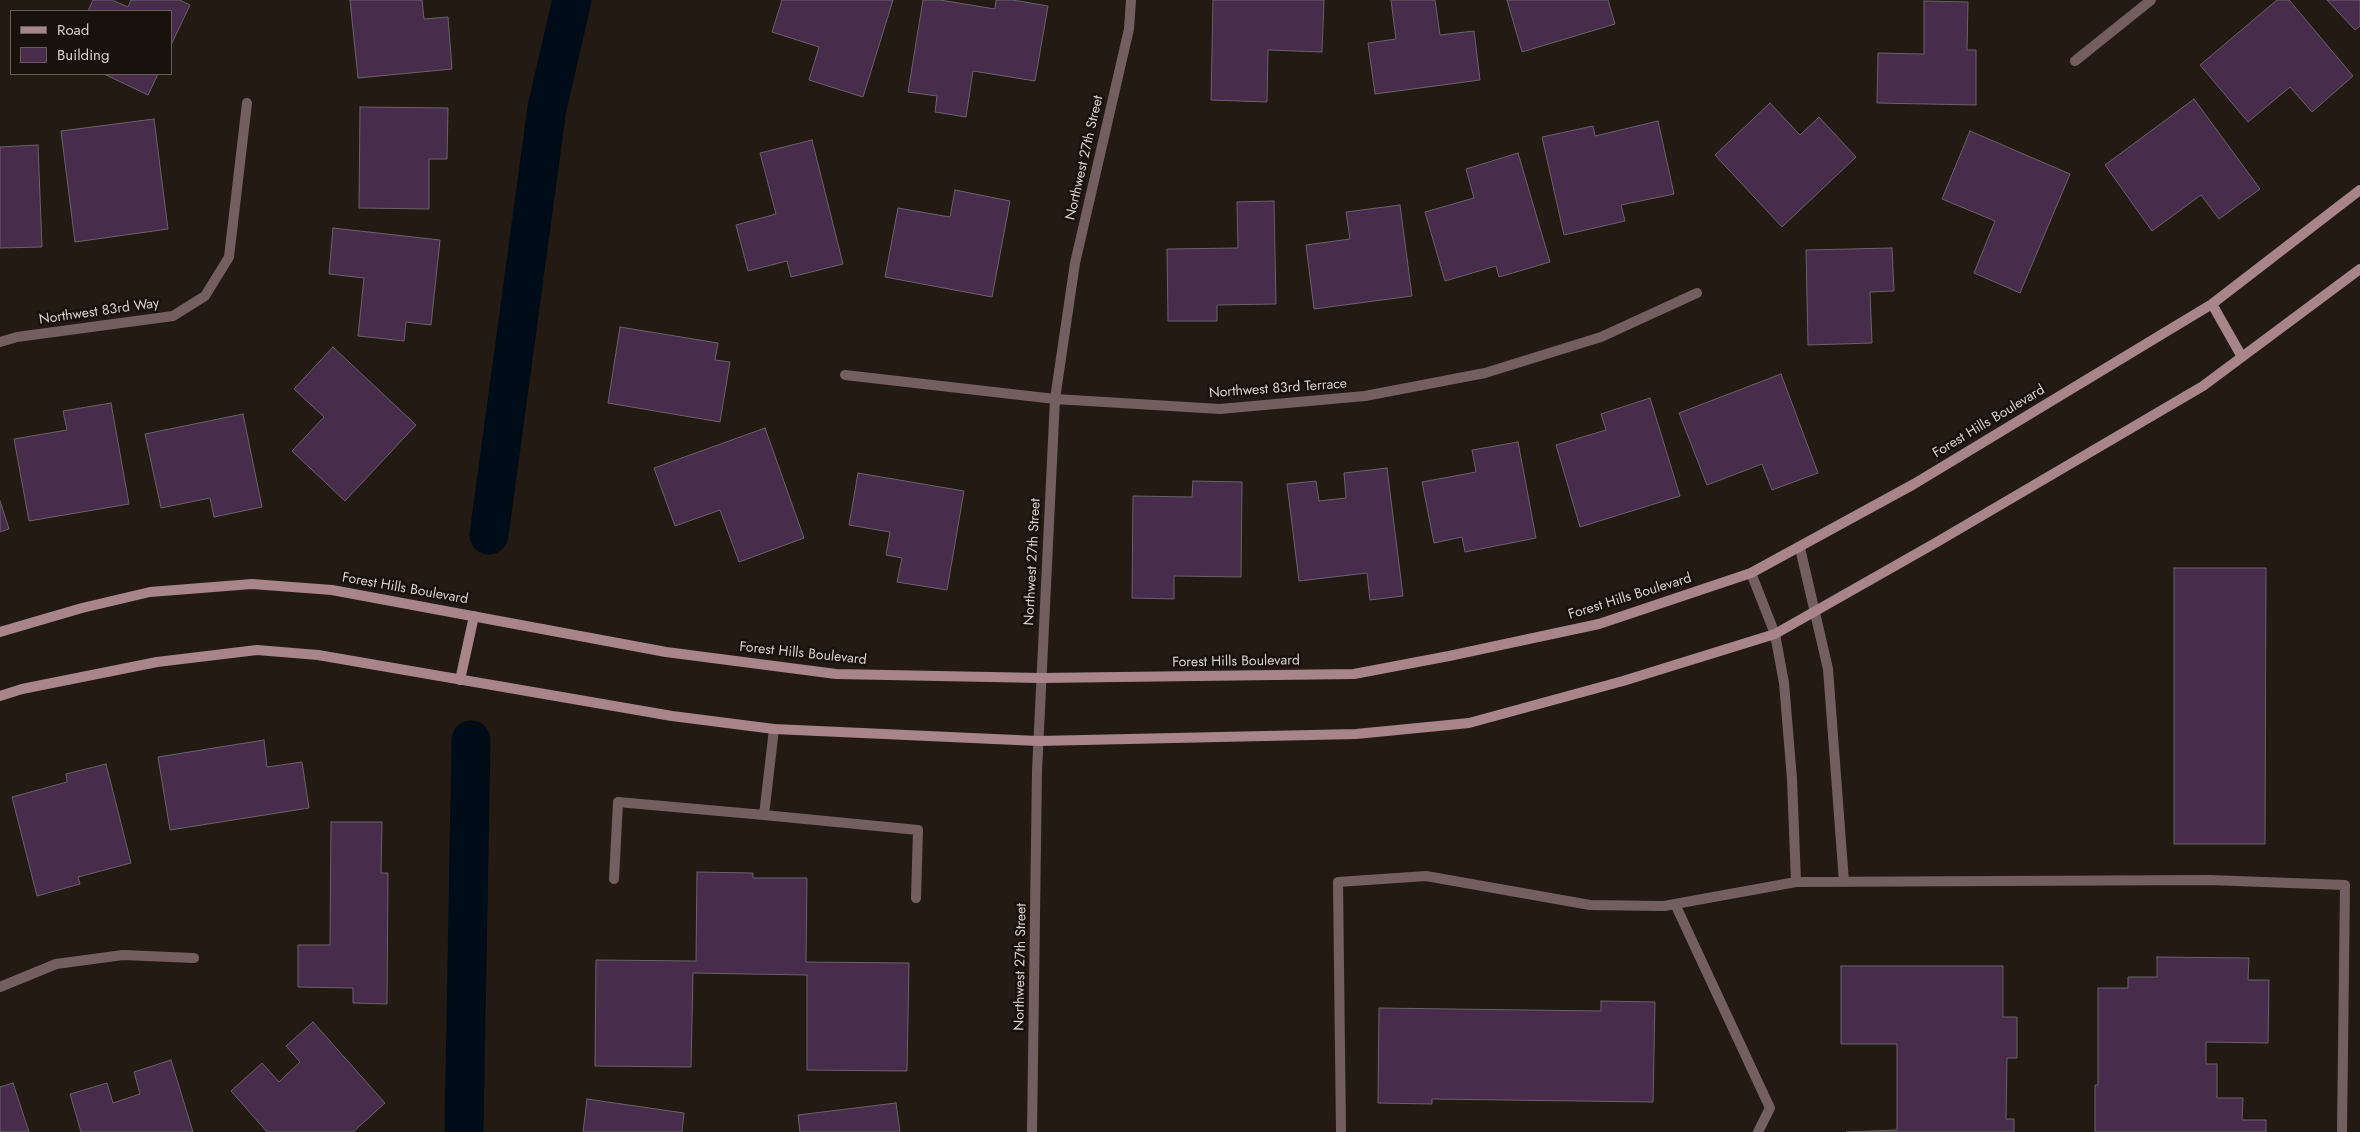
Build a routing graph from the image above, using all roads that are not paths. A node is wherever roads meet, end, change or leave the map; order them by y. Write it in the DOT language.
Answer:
graph roads {
  1 [pos="1131,0"];
  2 [pos="2151,0"];
  3 [pos="2075,62"];
  4 [pos="247,103"];
  5 [pos="2360,190"];
  6 [pos="2360,269"];
  7 [pos="1698,292"];
  8 [pos="2212,304"];
  9 [pos="0,342"];
  10 [pos="2242,357"];
  11 [pos="845,375"];
  12 [pos="1055,399"];
  13 [pos="1800,548"];
  14 [pos="1751,573"];
  15 [pos="1813,612"];
  16 [pos="474,616"];
  17 [pos="0,632"];
  18 [pos="1775,634"];
  19 [pos="1041,678"];
  20 [pos="460,680"];
  21 [pos="0,696"];
  22 [pos="774,729"];
  23 [pos="1038,741"];
  24 [pos="764,815"];
  25 [pos="614,879"];
  26 [pos="1796,882"];
  27 [pos="1844,882"];
  28 [pos="916,898"];
  29 [pos="1675,904"];
  30 [pos="194,958"];
  31 [pos="0,988"];
  32 [pos="1032,1132"];
  33 [pos="1340,1132"];
  34 [pos="1758,1132"];
  35 [pos="2342,1132"];
  1 -- 12 [label="street, Northwest 27th Street"];
  2 -- 3 [label="street"];
  4 -- 9 [label="street, Northwest 83rd Way"];
  5 -- 8 [label="street, Forest Hills Boulevard"];
  6 -- 10 [label="street"];
  7 -- 12 [label="street, Northwest 83rd Terrace"];
  8 -- 10 [label="street"];
  8 -- 13 [label="street, Forest Hills Boulevard"];
  10 -- 15 [label="street"];
  11 -- 12 [label="street, Northwest 83rd Terrace"];
  12 -- 19 [label="street, Northwest 27th Street"];
  13 -- 14 [label="street, Forest Hills Boulevard"];
  13 -- 15 [label="street"];
  14 -- 18 [label="street"];
  14 -- 19 [label="street, Forest Hills Boulevard"];
  15 -- 18 [label="street"];
  15 -- 27 [label="street"];
  16 -- 17 [label="street, Forest Hills Boulevard"];
  16 -- 19 [label="street, Forest Hills Boulevard"];
  16 -- 20 [label="street"];
  18 -- 23 [label="street"];
  18 -- 26 [label="street"];
  19 -- 23 [label="street, Northwest 27th Street"];
  20 -- 21 [label="street"];
  20 -- 22 [label="street"];
  22 -- 23 [label="street"];
  22 -- 24 [label="street"];
  23 -- 32 [label="street, Northwest 27th Street"];
  24 -- 25 [label="street"];
  24 -- 28 [label="street"];
  26 -- 27 [label="street"];
  26 -- 29 [label="street"];
  27 -- 35 [label="street"];
  29 -- 33 [label="street"];
  29 -- 34 [label="street"];
  30 -- 31 [label="street"];
}
